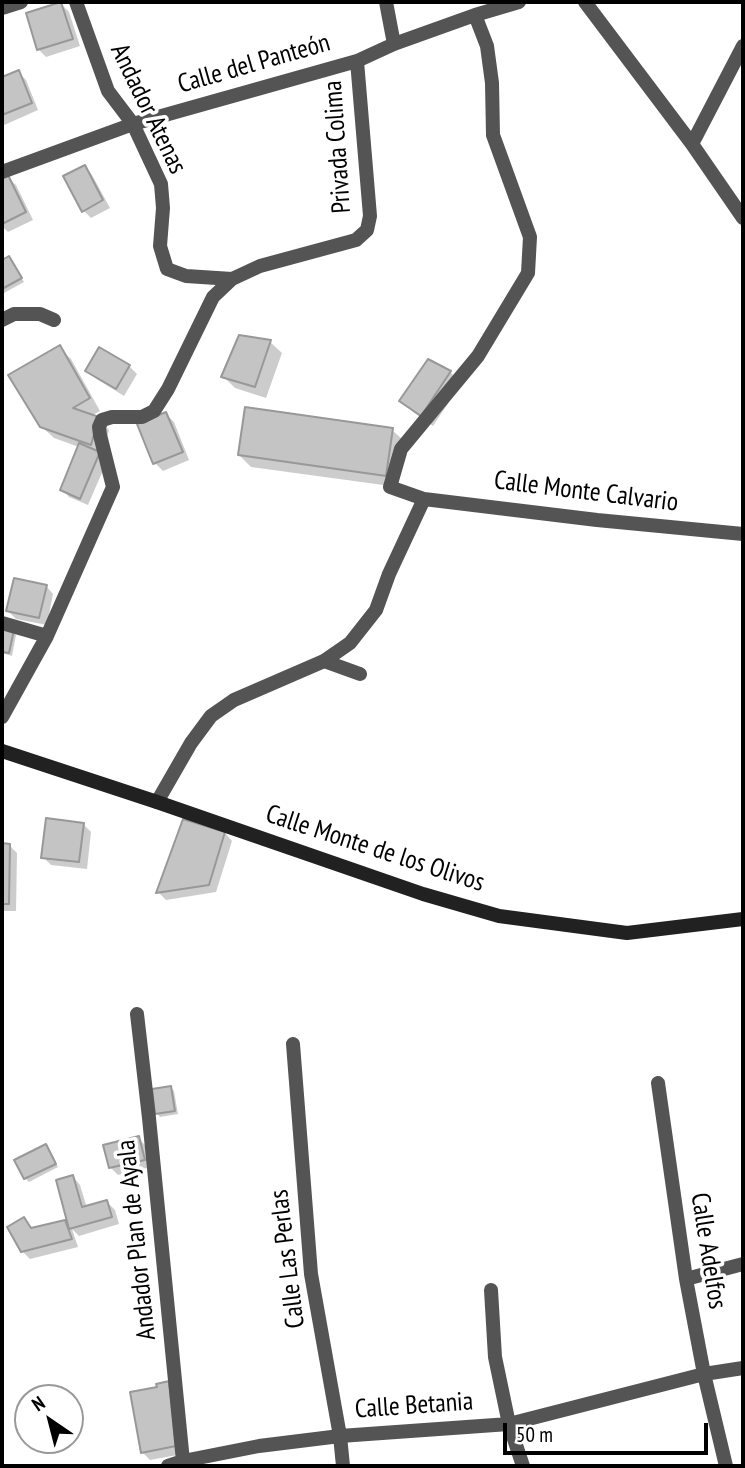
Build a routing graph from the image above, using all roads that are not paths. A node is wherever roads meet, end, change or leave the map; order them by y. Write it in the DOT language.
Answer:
graph roads {
  1 [pos="22,2"];
  2 [pos="76,2"];
  3 [pos="386,2"];
  4 [pos="519,2"];
  5 [pos="585,2"];
  6 [pos="2,8"];
  7 [pos="475,15"];
  8 [pos="394,44"];
  9 [pos="743,46"];
  10 [pos="357,61"];
  11 [pos="133,124"];
  12 [pos="692,144"];
  13 [pos="2,172"];
  14 [pos="743,218"];
  15 [pos="232,279"];
  16 [pos="2,320"];
  17 [pos="54,320"];
  18 [pos="424,499"];
  19 [pos="743,534"];
  20 [pos="2,623"];
  21 [pos="47,635"];
  22 [pos="324,661"];
  23 [pos="360,674"];
  24 [pos="2,717"];
  25 [pos="2,751"];
  26 [pos="157,802"];
  27 [pos="743,919"];
  28 [pos="137,1014"];
  29 [pos="293,1044"];
  30 [pos="657,1083"];
  31 [pos="743,1264"];
  32 [pos="686,1279"];
  33 [pos="491,1290"];
  34 [pos="743,1368"];
  35 [pos="704,1374"];
  36 [pos="509,1424"];
  37 [pos="340,1436"];
  38 [pos="183,1461"];
  39 [pos="168,1466"];
  40 [pos="343,1466"];
  41 [pos="523,1466"];
  42 [pos="726,1466"];
  1 -- 6 [label="street"];
  2 -- 11 [label="street, Andador Atenas"];
  3 -- 8 [label="street"];
  4 -- 7 [label="street, Calle del Panteón"];
  5 -- 12 [label="street"];
  7 -- 8 [label="street, Calle del Panteón"];
  7 -- 18 [label="street, Calle Monte Calvario"];
  8 -- 10 [label="street, Calle del Panteón"];
  9 -- 12 [label="street"];
  10 -- 11 [label="street, Calle del Panteón"];
  10 -- 15 [label="street, Privada Colima"];
  11 -- 13 [label="street, Calle del Panteón"];
  11 -- 15 [label="street, Andador Atenas"];
  12 -- 14 [label="street"];
  15 -- 21 [label="street"];
  16 -- 17 [label="street"];
  18 -- 19 [label="street, Calle Monte Calvario"];
  18 -- 22 [label="street"];
  20 -- 21 [label="street"];
  21 -- 24 [label="street"];
  22 -- 23 [label="street"];
  22 -- 26 [label="street"];
  25 -- 26 [label="street, Calle Monte de los Olivos"];
  26 -- 27 [label="street, Calle Monte de los Olivos"];
  28 -- 38 [label="street, Andador Plan de Ayala"];
  29 -- 37 [label="street, Calle Las Perlas"];
  30 -- 32 [label="street, Calle Adelfos"];
  31 -- 32 [label="street"];
  32 -- 35 [label="street, Calle Adelfos"];
  33 -- 36 [label="street"];
  34 -- 35 [label="street, Calle Betania"];
  35 -- 36 [label="street, Calle Betania"];
  35 -- 42 [label="street, Calle Adelfos"];
  36 -- 37 [label="street, Calle Betania"];
  36 -- 41 [label="street"];
  37 -- 38 [label="street, Calle Betania"];
  37 -- 40 [label="street, Calle Las Perlas"];
  38 -- 39 [label="street, Calle Betania"];
}
